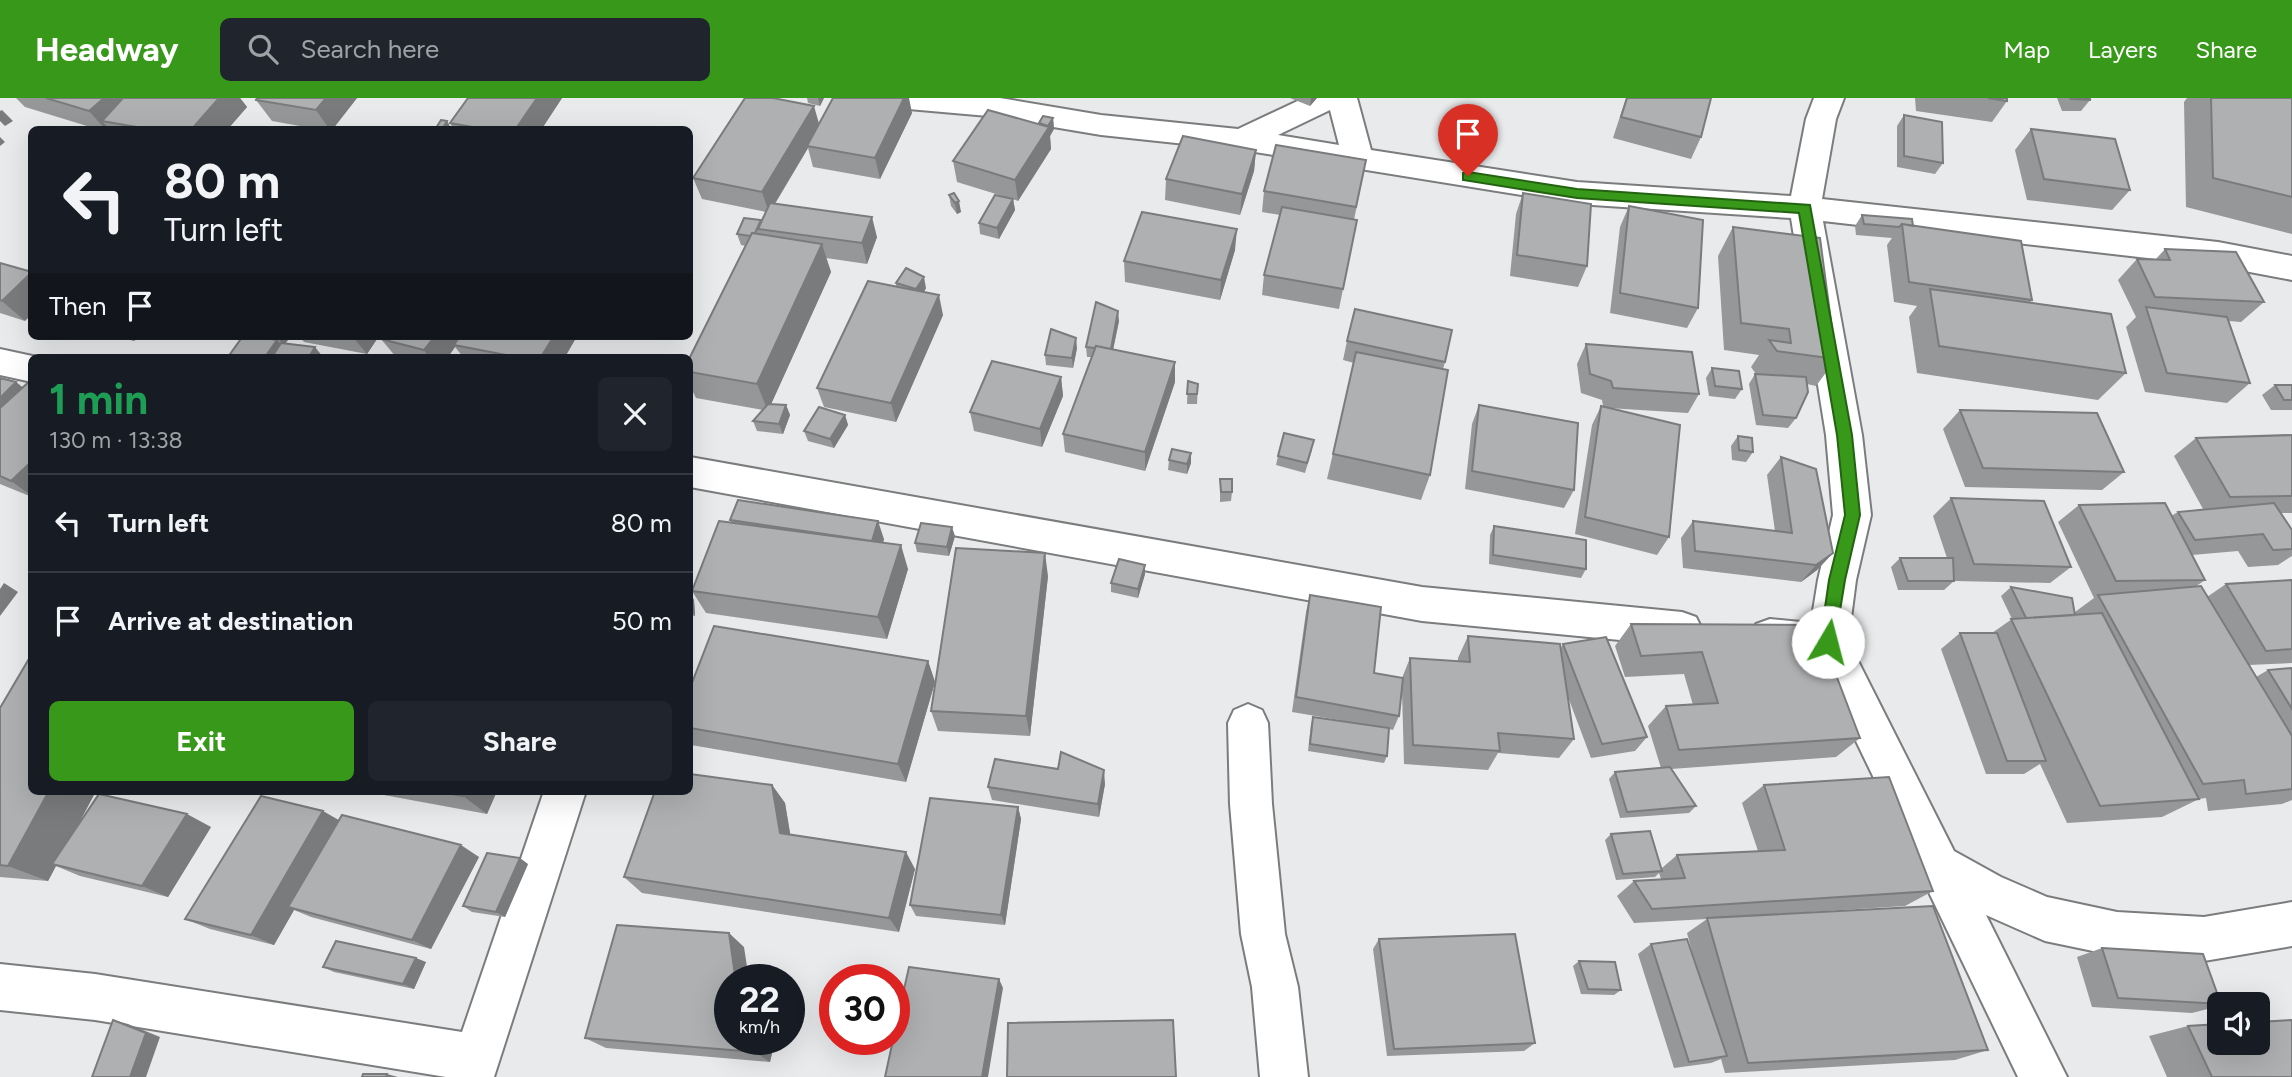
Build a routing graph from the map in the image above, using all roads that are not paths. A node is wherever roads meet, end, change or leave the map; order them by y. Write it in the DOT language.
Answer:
graph roads {
  1 [pos="897,98"];
  2 [pos="1329,98"];
  3 [pos="1342,98"];
  4 [pos="1829,98"];
  5 [pos="1242,140"];
  6 [pos="1358,160"];
  7 [pos="1805,208"];
  8 [pos="2292,268"];
  9 [pos="0,362"];
  10 [pos="28,368"];
  11 [pos="693,473"];
  12 [pos="1828,642"];
  13 [pos="1248,723"];
  14 [pos="564,795"];
  15 [pos="1938,866"];
  16 [pos="2292,924"];
  17 [pos="0,987"];
  18 [pos="472,1067"];
  19 [pos="1284,1077"];
  20 [pos="2043,1077"];
  1 -- 5 [label="street"];
  2 -- 5 [label="street"];
  3 -- 6 [label="street"];
  4 -- 7 [label="street"];
  5 -- 6 [label="street"];
  6 -- 7 [label="street"];
  7 -- 8 [label="street"];
  7 -- 12 [label="street"];
  9 -- 10 [label="street"];
  11 -- 12 [label="street"];
  12 -- 15 [label="street"];
  13 -- 19 [label="street"];
  14 -- 18 [label="street"];
  15 -- 16 [label="street"];
  15 -- 20 [label="street"];
  17 -- 18 [label="street"];
}
